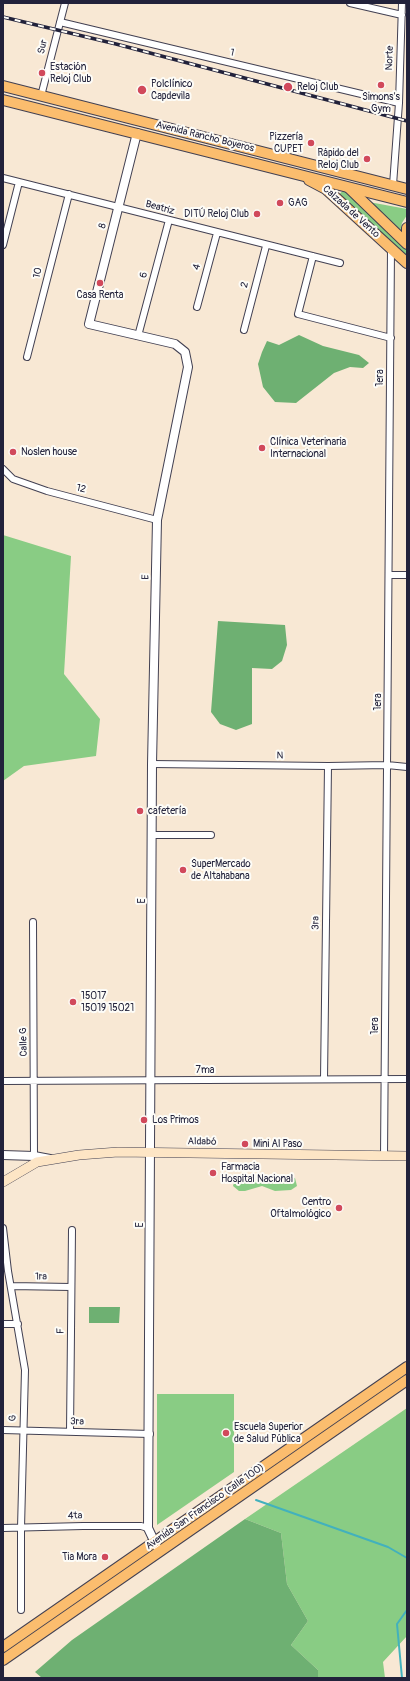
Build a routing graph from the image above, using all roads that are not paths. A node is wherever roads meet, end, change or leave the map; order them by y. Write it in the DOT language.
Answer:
graph roads {
  1 [pos="65,3"];
  2 [pos="350,3"];
  3 [pos="403,9"];
  4 [pos="60,22"];
  5 [pos="400,71"];
  6 [pos="407,73"];
  7 [pos="3,86"];
  8 [pos="41,96"];
  9 [pos="3,100"];
  10 [pos="398,103"];
  11 [pos="137,133"];
  12 [pos="328,169"];
  13 [pos="289,172"];
  14 [pos="3,178"];
  15 [pos="19,182"];
  16 [pos="393,185"];
  17 [pos="350,188"];
  18 [pos="407,189"];
  19 [pos="68,194"];
  20 [pos="407,202"];
  21 [pos="118,207"];
  22 [pos="169,220"];
  23 [pos="407,228"];
  24 [pos="217,233"];
  25 [pos="407,235"];
  26 [pos="407,244"];
  27 [pos="3,245"];
  28 [pos="266,246"];
  29 [pos="391,249"];
  30 [pos="313,256"];
  31 [pos="340,263"];
  32 [pos="407,263"];
  33 [pos="197,307"];
  34 [pos="89,324"];
  35 [pos="244,330"];
  36 [pos="138,336"];
  37 [pos="391,338"];
  38 [pos="27,357"];
  39 [pos="3,469"];
  40 [pos="157,520"];
  41 [pos="390,574"];
  42 [pos="407,574"];
  43 [pos="152,764"];
  44 [pos="387,765"];
  45 [pos="328,766"];
  46 [pos="407,767"];
  47 [pos="152,835"];
  48 [pos="211,835"];
  49 [pos="33,922"];
  50 [pos="324,1079"];
  51 [pos="385,1079"];
  52 [pos="407,1079"];
  53 [pos="151,1080"];
  54 [pos="3,1081"];
  55 [pos="34,1082"];
  56 [pos="150,1152"];
  57 [pos="3,1156"];
  58 [pos="384,1156"];
  59 [pos="407,1156"];
  60 [pos="36,1159"];
  61 [pos="3,1182"];
  62 [pos="3,1228"];
  63 [pos="72,1230"];
  64 [pos="11,1286"];
  65 [pos="71,1287"];
  66 [pos="3,1324"];
  67 [pos="18,1324"];
  68 [pos="407,1367"];
  69 [pos="407,1380"];
  70 [pos="3,1430"];
  71 [pos="23,1431"];
  72 [pos="70,1432"];
  73 [pos="150,1434"];
  74 [pos="3,1528"];
  75 [pos="21,1528"];
  76 [pos="148,1528"];
  77 [pos="155,1542"];
  78 [pos="160,1552"];
  79 [pos="21,1610"];
  80 [pos="3,1647"];
  81 [pos="3,1660"];
  1 -- 4 [label="street, Sur"];
  2 -- 3 [label="street"];
  3 -- 5 [label="street, Norte"];
  4 -- 8 [label="street, Sur"];
  4 -- 10 [label="street, 1"];
  5 -- 6 [label="street"];
  5 -- 10 [label="street, Norte"];
  7 -- 8 [label="main road, Avenida Rancho Boyeros"];
  8 -- 12 [label="main road, Avenida Rancho Boyeros"];
  9 -- 11 [label="main road, Avenida Rancho Boyeros"];
  10 -- 16 [label="street, Norte"];
  11 -- 13 [label="main road, Avenida Rancho Boyeros"];
  11 -- 21 [label="street, 8"];
  12 -- 16 [label="main road, Avenida Rancho Boyeros"];
  12 -- 17 [label="main road, Calzada de Vento"];
  13 -- 17 [label="main road, Avenida Rancho Boyeros"];
  13 -- 29 [label="main road, Calzada de Vento"];
  14 -- 15 [label="street, Beatriz"];
  15 -- 19 [label="street, Beatriz"];
  15 -- 27 [label="street"];
  16 -- 18 [label="main road, Avenida Rancho Boyeros"];
  16 -- 20 [label="main road"];
  17 -- 20 [label="main road, Avenida Rancho Boyeros"];
  17 -- 26 [label="main road, Calzada de Vento"];
  19 -- 21 [label="street, Beatriz"];
  19 -- 38 [label="street, 10"];
  21 -- 22 [label="street, Beatriz"];
  21 -- 34 [label="street, 8"];
  22 -- 24 [label="street, Beatriz"];
  22 -- 36 [label="street, 6"];
  23 -- 25 [label="main road"];
  24 -- 28 [label="street, Beatriz"];
  24 -- 33 [label="street, 4"];
  28 -- 30 [label="street, Beatriz"];
  28 -- 35 [label="street, 2"];
  29 -- 32 [label="main road, Calzada de Vento"];
  29 -- 37 [label="street, 1era"];
  30 -- 31 [label="street, Beatriz"];
  30 -- 37 [label="street"];
  34 -- 36 [label="street, E"];
  36 -- 40 [label="street, E"];
  37 -- 41 [label="street, 1era"];
  39 -- 40 [label="street, 12"];
  40 -- 43 [label="street, E"];
  41 -- 42 [label="street"];
  41 -- 44 [label="street, 1era"];
  43 -- 45 [label="street, N"];
  43 -- 47 [label="street, E"];
  44 -- 45 [label="street, N"];
  44 -- 46 [label="street, N"];
  44 -- 51 [label="street, 1era"];
  45 -- 50 [label="street, 3ra"];
  47 -- 48 [label="street"];
  47 -- 53 [label="street, E"];
  49 -- 55 [label="street, Calle G"];
  50 -- 51 [label="street, 7ma"];
  50 -- 53 [label="street, 7ma"];
  51 -- 52 [label="street, 7ma"];
  51 -- 58 [label="street, 1era"];
  53 -- 55 [label="street, 7ma"];
  53 -- 56 [label="street, E"];
  54 -- 55 [label="street, 7ma"];
  55 -- 60 [label="street, Calle G"];
  56 -- 58 [label="main road, Aldabó"];
  56 -- 60 [label="main road, Aldabó"];
  56 -- 73 [label="street, E"];
  57 -- 60 [label="street"];
  58 -- 59 [label="main road, Aldabó"];
  60 -- 61 [label="main road, Aldabó"];
  62 -- 64 [label="street, G"];
  63 -- 65 [label="street, F"];
  64 -- 65 [label="street, 1ra"];
  64 -- 67 [label="street, G"];
  65 -- 72 [label="street, F"];
  66 -- 67 [label="street"];
  67 -- 71 [label="street, G"];
  68 -- 77 [label="main road, Avenida San Francisco (calle 100)"];
  69 -- 78 [label="main road, Avenida San Francisco (calle 100)"];
  70 -- 71 [label="street, 3ra"];
  71 -- 72 [label="street, 3ra"];
  71 -- 75 [label="street, G"];
  72 -- 73 [label="street, 3ra"];
  73 -- 76 [label="street, E"];
  74 -- 75 [label="street, 4ta"];
  75 -- 76 [label="street, 4ta"];
  75 -- 79 [label="street, G"];
  76 -- 77 [label="street, E"];
  77 -- 78 [label="street, E"];
  77 -- 80 [label="main road, Avenida San Francisco (calle 100)"];
  78 -- 81 [label="main road, Avenida San Francisco (calle 100)"];
}
